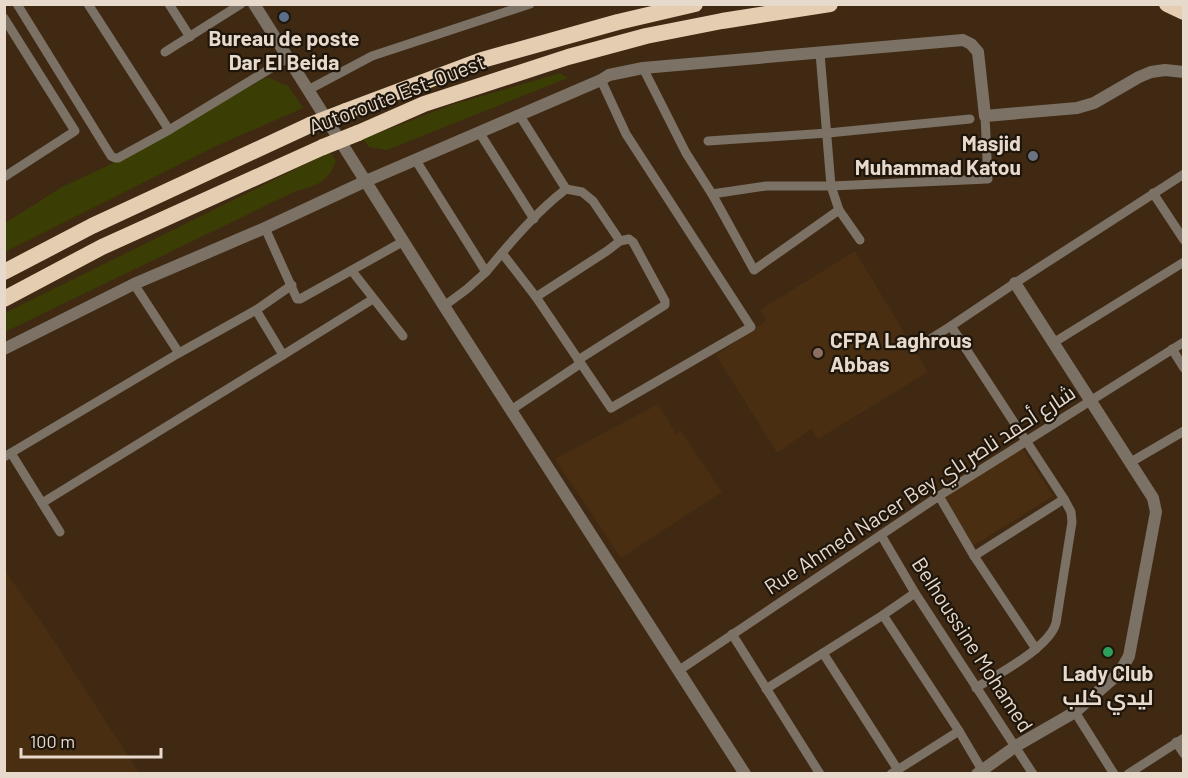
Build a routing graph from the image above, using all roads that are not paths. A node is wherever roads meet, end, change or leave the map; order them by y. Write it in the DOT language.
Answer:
graph roads {
  1 [pos="17,4"];
  2 [pos="88,4"];
  3 [pos="169,4"];
  4 [pos="241,4"];
  5 [pos="254,4"];
  6 [pos="530,4"];
  7 [pos="695,4"];
  8 [pos="830,4"];
  9 [pos="1167,4"];
  10 [pos="1184,12"];
  11 [pos="4,18"];
  12 [pos="190,37"];
  13 [pos="165,52"];
  14 [pos="820,53"];
  15 [pos="288,58"];
  16 [pos="643,68"];
  17 [pos="1184,72"];
  18 [pos="601,80"];
  19 [pos="308,90"];
  20 [pos="519,116"];
  21 [pos="985,116"];
  22 [pos="970,119"];
  23 [pos="169,130"];
  24 [pos="479,132"];
  25 [pos="828,133"];
  26 [pos="708,141"];
  27 [pos="415,159"];
  28 [pos="1184,174"];
  29 [pos="4,177"];
  30 [pos="366,181"];
  31 [pos="831,186"];
  32 [pos="567,189"];
  33 [pos="1153,193"];
  34 [pos="712,194"];
  35 [pos="839,210"];
  36 [pos="534,219"];
  37 [pos="265,228"];
  38 [pos="860,240"];
  39 [pos="1184,240"];
  40 [pos="404,241"];
  41 [pos="620,241"];
  42 [pos="502,253"];
  43 [pos="1184,262"];
  44 [pos="352,271"];
  45 [pos="4,272"];
  46 [pos="486,272"];
  47 [pos="1015,283"];
  48 [pos="134,284"];
  49 [pos="291,285"];
  50 [pos="536,297"];
  51 [pos="4,298"];
  52 [pos="373,299"];
  53 [pos="444,306"];
  54 [pos="256,310"];
  55 [pos="951,326"];
  56 [pos="403,336"];
  57 [pos="1184,342"];
  58 [pos="1053,343"];
  59 [pos="919,346"];
  60 [pos="4,349"];
  61 [pos="1172,349"];
  62 [pos="179,354"];
  63 [pos="283,355"];
  64 [pos="579,362"];
  65 [pos="1184,368"];
  66 [pos="1090,401"];
  67 [pos="511,410"];
  68 [pos="1184,431"];
  69 [pos="1026,441"];
  70 [pos="8,455"];
  71 [pos="1131,462"];
  72 [pos="939,496"];
  73 [pos="1064,499"];
  74 [pos="42,504"];
  75 [pos="60,532"];
  76 [pos="881,535"];
  77 [pos="974,556"];
  78 [pos="915,593"];
  79 [pos="883,615"];
  80 [pos="732,634"];
  81 [pos="1036,649"];
  82 [pos="823,653"];
  83 [pos="678,671"];
  84 [pos="976,688"];
  85 [pos="766,689"];
  86 [pos="1075,712"];
  87 [pos="959,731"];
  88 [pos="1180,740"];
  89 [pos="1016,746"];
  90 [pos="1184,754"];
  91 [pos="894,772"];
  92 [pos="980,772"];
  93 [pos="744,774"];
  94 [pos="820,774"];
  95 [pos="1033,774"];
  96 [pos="1114,774"];
  97 [pos="1128,774"];
  1 -- 23 [label="street"];
  2 -- 23 [label="street"];
  3 -- 12 [label="street"];
  4 -- 12 [label="street"];
  5 -- 15 [label="street"];
  6 -- 19 [label="street"];
  7 -- 45 [label="highway, Autoroute Est-Ouest, bridge"];
  8 -- 51 [label="highway, Autoroute Est-Ouest, bridge"];
  9 -- 10 [label="highway"];
  11 -- 29 [label="street"];
  12 -- 13 [label="street"];
  14 -- 16 [label="street"];
  14 -- 21 [label="street"];
  14 -- 25 [label="street"];
  15 -- 19 [label="street"];
  15 -- 23 [label="street"];
  16 -- 18 [label="street"];
  16 -- 34 [label="street"];
  17 -- 21 [label="street"];
  18 -- 20 [label="street"];
  18 -- 64 [label="street"];
  19 -- 30 [label="street"];
  20 -- 24 [label="street"];
  20 -- 32 [label="street"];
  21 -- 31 [label="street"];
  22 -- 25 [label="street"];
  24 -- 27 [label="street"];
  24 -- 36 [label="street"];
  25 -- 26 [label="street"];
  25 -- 31 [label="street"];
  27 -- 30 [label="street"];
  27 -- 46 [label="street"];
  28 -- 33 [label="street"];
  30 -- 37 [label="street"];
  30 -- 40 [label="street"];
  31 -- 34 [label="street"];
  31 -- 35 [label="street"];
  32 -- 36 [label="street"];
  32 -- 41 [label="street"];
  33 -- 39 [label="street"];
  33 -- 47 [label="street"];
  34 -- 35 [label="street"];
  35 -- 38 [label="street"];
  36 -- 42 [label="street"];
  37 -- 48 [label="street"];
  37 -- 49 [label="street"];
  40 -- 44 [label="street"];
  40 -- 53 [label="street"];
  41 -- 50 [label="street"];
  41 -- 64 [label="street"];
  42 -- 46 [label="street"];
  42 -- 50 [label="street"];
  43 -- 58 [label="street"];
  44 -- 49 [label="street"];
  44 -- 52 [label="street"];
  46 -- 53 [label="street"];
  47 -- 55 [label="street"];
  47 -- 58 [label="street"];
  48 -- 60 [label="street"];
  48 -- 62 [label="street"];
  49 -- 54 [label="street"];
  50 -- 64 [label="street"];
  52 -- 56 [label="street"];
  52 -- 63 [label="street"];
  53 -- 67 [label="street"];
  54 -- 62 [label="street"];
  54 -- 63 [label="street"];
  55 -- 59 [label="street"];
  55 -- 69 [label="street"];
  57 -- 61 [label="street, Rue Ahmed Nacer Bey شارع أحمد ناصر باي"];
  58 -- 66 [label="street"];
  61 -- 65 [label="street"];
  61 -- 66 [label="street, Rue Ahmed Nacer Bey شارع أحمد ناصر باي"];
  62 -- 70 [label="street"];
  63 -- 74 [label="street"];
  64 -- 67 [label="street"];
  66 -- 69 [label="street, Rue Ahmed Nacer Bey شارع أحمد ناصر باي"];
  66 -- 71 [label="street"];
  67 -- 83 [label="street"];
  68 -- 71 [label="street"];
  69 -- 72 [label="street, Rue Ahmed Nacer Bey شارع أحمد ناصر باي"];
  69 -- 73 [label="street"];
  70 -- 74 [label="street"];
  71 -- 86 [label="street"];
  72 -- 76 [label="street, Rue Ahmed Nacer Bey شارع أحمد ناصر باي"];
  72 -- 77 [label="street"];
  73 -- 77 [label="street"];
  73 -- 81 [label="street"];
  74 -- 75 [label="street"];
  76 -- 78 [label="street, Belhoussine Mohamed"];
  76 -- 80 [label="street, Rue Ahmed Nacer Bey شارع أحمد ناصر باي"];
  77 -- 81 [label="street"];
  78 -- 79 [label="street"];
  78 -- 84 [label="street, Belhoussine Mohamed"];
  79 -- 82 [label="street"];
  79 -- 87 [label="street"];
  80 -- 83 [label="street, Rue Ahmed Nacer Bey شارع أحمد ناصر باي"];
  80 -- 85 [label="street"];
  81 -- 84 [label="street"];
  82 -- 85 [label="street"];
  82 -- 91 [label="street"];
  83 -- 93 [label="street"];
  84 -- 89 [label="street, Belhoussine Mohamed"];
  85 -- 94 [label="street"];
  86 -- 89 [label="street"];
  86 -- 96 [label="street"];
  87 -- 91 [label="street"];
  87 -- 92 [label="street"];
  88 -- 90 [label="street"];
  88 -- 97 [label="street"];
  89 -- 92 [label="street"];
  89 -- 95 [label="street, Belhoussine Mohamed"];
}
